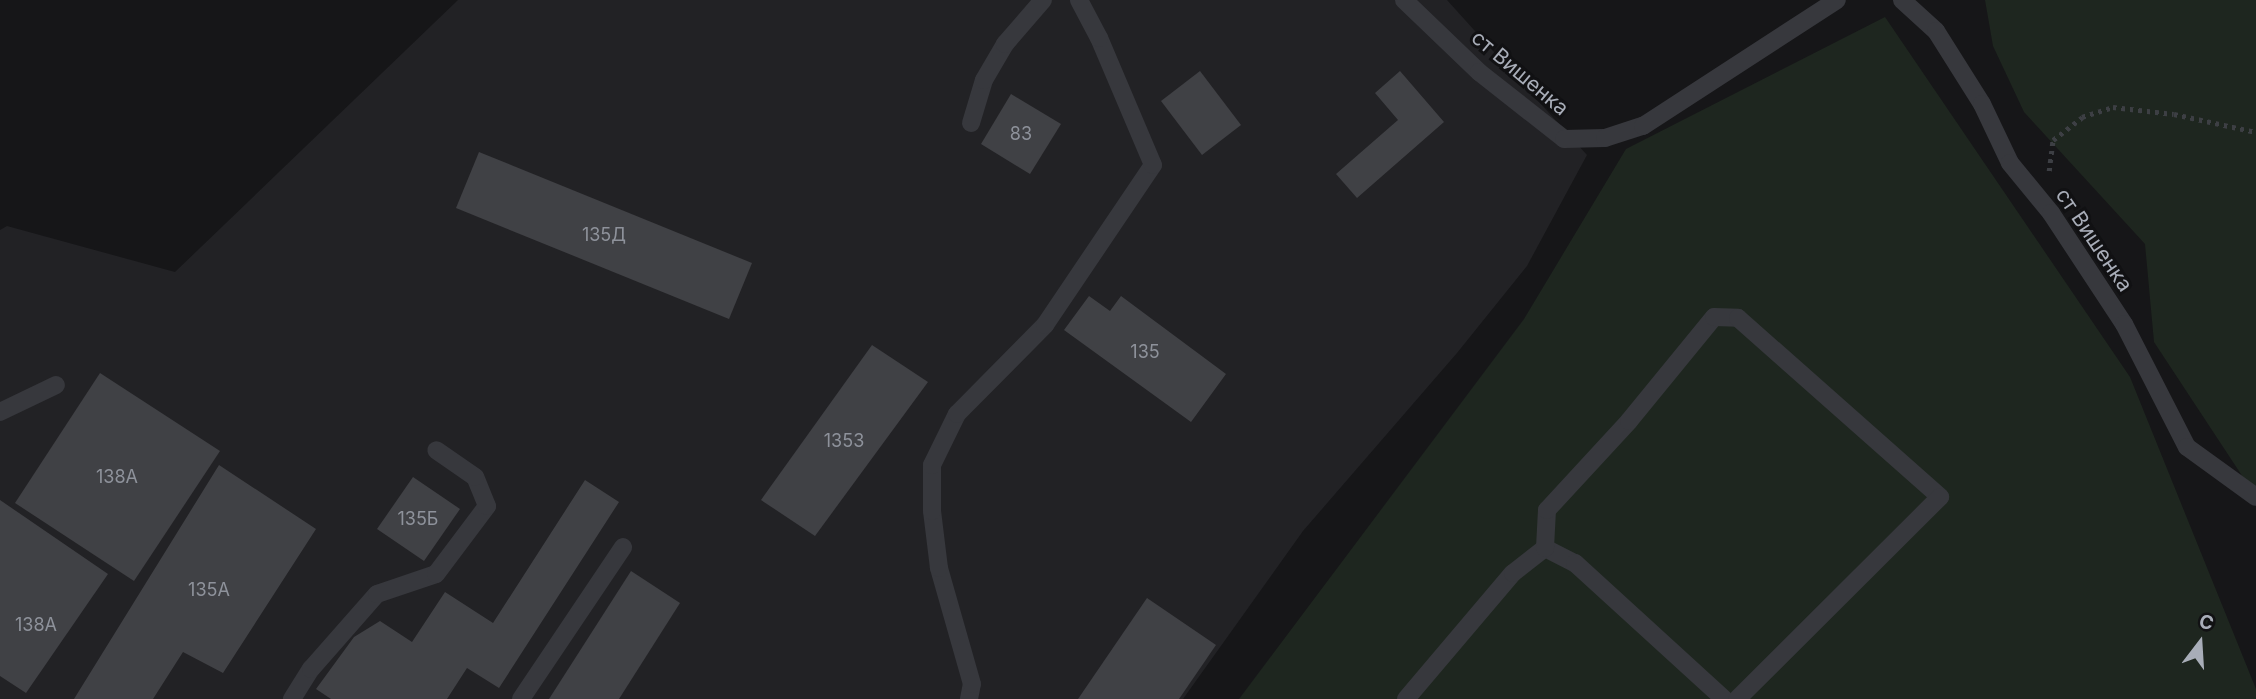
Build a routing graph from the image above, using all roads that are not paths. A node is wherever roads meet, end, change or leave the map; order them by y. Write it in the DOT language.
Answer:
graph roads {
  1 [pos="1043,0"];
  2 [pos="1079,0"];
  3 [pos="1404,0"];
  4 [pos="1837,0"];
  5 [pos="1902,0"];
  6 [pos="971,123"];
  7 [pos="56,385"];
  8 [pos="0,412"];
  9 [pos="436,450"];
  10 [pos="2256,497"];
  11 [pos="623,547"];
  12 [pos="1545,548"];
  13 [pos="292,699"];
  14 [pos="521,699"];
  15 [pos="968,699"];
  16 [pos="1406,699"];
  17 [pos="1724,699"];
  18 [pos="1737,699"];
  1 -- 6 [label="lane"];
  2 -- 15 [label="lane"];
  3 -- 4 [label="lane, ст Вишенка"];
  5 -- 10 [label="lane, ст Вишенка"];
  7 -- 8 [label="lane"];
  9 -- 13 [label="lane"];
  11 -- 14 [label="lane"];
  12 -- 16 [label="lane"];
  12 -- 17 [label="lane"];
  12 -- 18 [label="lane"];
}
